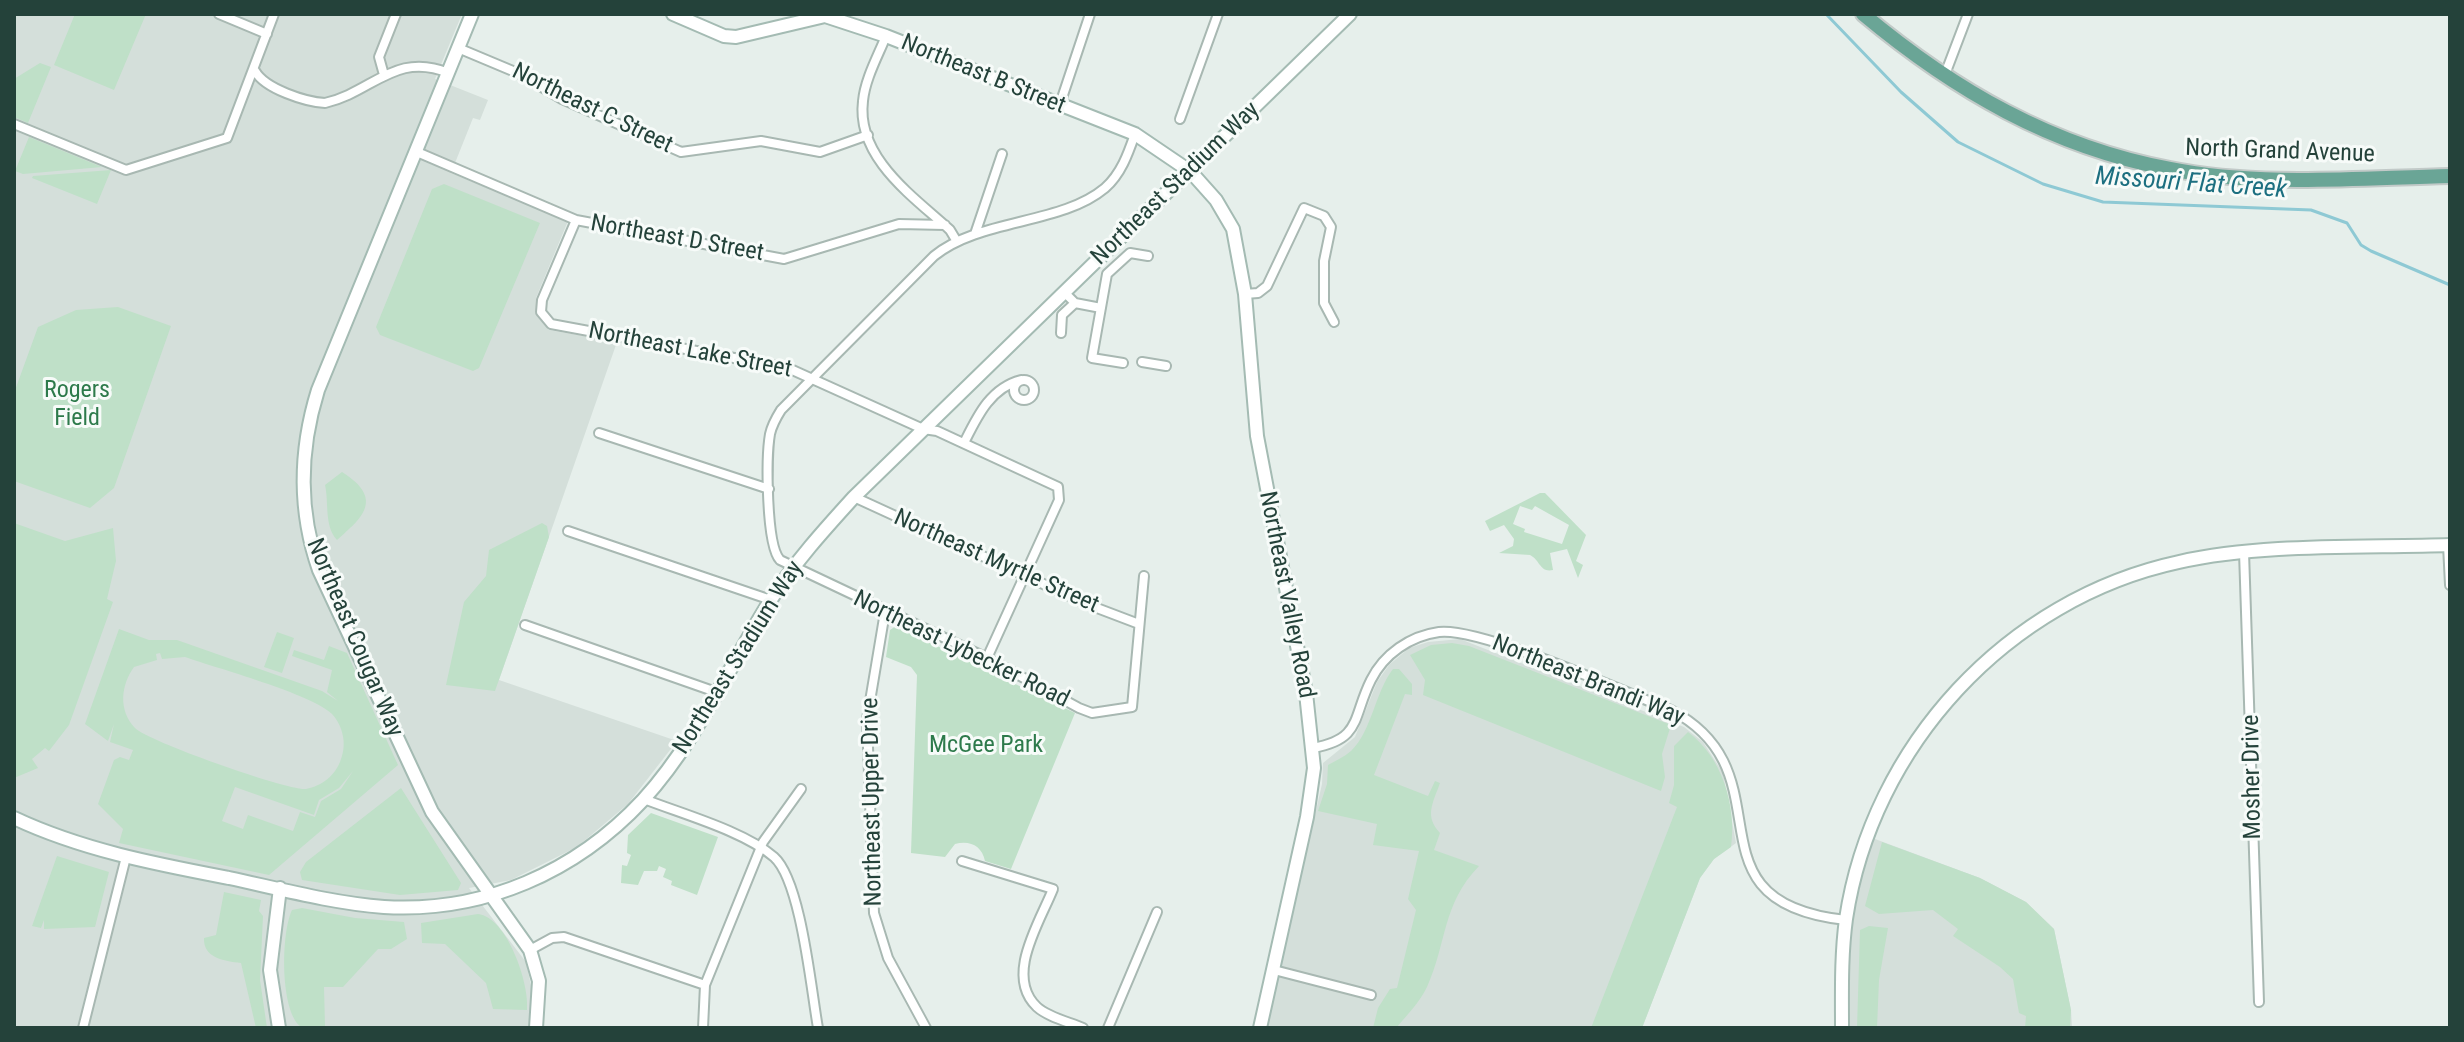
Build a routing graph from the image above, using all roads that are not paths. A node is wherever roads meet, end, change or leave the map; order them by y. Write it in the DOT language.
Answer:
graph roads {
  1 [pos="219,14"];
  2 [pos="274,14"];
  3 [pos="396,14"];
  4 [pos="472,14"];
  5 [pos="1090,14"];
  6 [pos="1218,14"];
  7 [pos="1350,14"];
  8 [pos="1863,14"];
  9 [pos="1968,14"];
  10 [pos="679,15"];
  11 [pos="267,34"];
  12 [pos="886,36"];
  13 [pos="458,48"];
  14 [pos="255,71"];
  15 [pos="449,73"];
  16 [pos="384,75"];
  17 [pos="1944,77"];
  18 [pos="1059,107"];
  19 [pos="1180,119"];
  20 [pos="14,124"];
  21 [pos="1135,134"];
  22 [pos="868,135"];
  23 [pos="417,152"];
  24 [pos="1002,154"];
  25 [pos="1191,172"];
  26 [pos="2450,176"];
  27 [pos="576,220"];
  28 [pos="945,225"];
  29 [pos="975,234"];
  30 [pos="956,240"];
  31 [pos="1148,256"];
  32 [pos="1064,292"];
  33 [pos="1245,294"];
  34 [pos="1075,303"];
  35 [pos="1101,308"];
  36 [pos="1334,322"];
  37 [pos="1061,333"];
  38 [pos="1142,362"];
  39 [pos="1123,363"];
  40 [pos="1166,366"];
  41 [pos="813,376"];
  42 [pos="1021,380"];
  43 [pos="923,429"];
  44 [pos="599,433"];
  45 [pos="964,443"];
  46 [pos="769,489"];
  47 [pos="854,497"];
  48 [pos="568,531"];
  49 [pos="2449,545"];
  50 [pos="2244,552"];
  51 [pos="793,568"];
  52 [pos="1025,575"];
  53 [pos="1144,576"];
  54 [pos="2450,585"];
  55 [pos="771,600"];
  56 [pos="885,612"];
  57 [pos="1139,624"];
  58 [pos="525,625"];
  59 [pos="987,658"];
  60 [pos="716,692"];
  61 [pos="1313,748"];
  62 [pos="801,789"];
  63 [pos="644,799"];
  64 [pos="14,818"];
  65 [pos="761,848"];
  66 [pos="126,857"];
  67 [pos="962,861"];
  68 [pos="280,888"];
  69 [pos="489,896"];
  70 [pos="1157,912"];
  71 [pos="1846,920"];
  72 [pos="530,950"];
  73 [pos="1274,970"];
  74 [pos="705,985"];
  75 [pos="1371,995"];
  76 [pos="2259,1002"];
  77 [pos="83,1028"];
  78 [pos="279,1028"];
  79 [pos="536,1028"];
  80 [pos="703,1028"];
  81 [pos="818,1028"];
  82 [pos="926,1028"];
  83 [pos="1083,1028"];
  84 [pos="1108,1028"];
  85 [pos="1260,1028"];
  86 [pos="1842,1028"];
  1 -- 11 [label="street"];
  2 -- 11 [label="street"];
  3 -- 16 [label="street"];
  4 -- 13 [label="street, Northeast Cougar Way"];
  5 -- 18 [label="street"];
  6 -- 19 [label="street"];
  7 -- 25 [label="street, Northeast Stadium Way"];
  8 -- 17 [label="main road, North Grand Avenue"];
  9 -- 17 [label="street"];
  10 -- 12 [label="street, Northeast B Street"];
  11 -- 14 [label="street"];
  12 -- 18 [label="street, Northeast B Street"];
  12 -- 22 [label="street"];
  13 -- 15 [label="street, Northeast Cougar Way"];
  13 -- 22 [label="street, Northeast C Street"];
  14 -- 16 [label="street"];
  14 -- 20 [label="street"];
  15 -- 16 [label="street"];
  15 -- 23 [label="street, Northeast Cougar Way"];
  17 -- 26 [label="main road, North Grand Avenue"];
  18 -- 21 [label="street, Northeast B Street"];
  21 -- 25 [label="street, Northeast B Street"];
  21 -- 29 [label="street"];
  22 -- 28 [label="street"];
  23 -- 27 [label="street, Northeast D Street"];
  23 -- 69 [label="street, Northeast Cougar Way"];
  24 -- 29 [label="street"];
  25 -- 32 [label="street, Northeast Stadium Way"];
  25 -- 33 [label="street, Northeast Valley Road"];
  27 -- 28 [label="street, Northeast D Street"];
  27 -- 41 [label="street, Northeast Lake Street"];
  28 -- 30 [label="street"];
  29 -- 30 [label="street"];
  30 -- 41 [label="street"];
  31 -- 35 [label="street"];
  32 -- 34 [label="street"];
  32 -- 43 [label="street, Northeast Stadium Way"];
  33 -- 36 [label="street"];
  33 -- 61 [label="street, Northeast Valley Road"];
  34 -- 35 [label="street"];
  34 -- 37 [label="street"];
  35 -- 39 [label="street"];
  38 -- 40 [label="street"];
  41 -- 43 [label="street, Northeast Lake Street"];
  41 -- 46 [label="street"];
  42 -- 45 [label="street"];
  43 -- 45 [label="street, Northeast Lake Street"];
  43 -- 47 [label="street, Northeast Stadium Way"];
  44 -- 46 [label="street"];
  45 -- 52 [label="street, Northeast Lake Street"];
  46 -- 51 [label="street"];
  47 -- 51 [label="street, Northeast Stadium Way"];
  47 -- 52 [label="street, Northeast Myrtle Street"];
  48 -- 55 [label="street"];
  49 -- 50 [label="street"];
  49 -- 54 [label="street"];
  50 -- 71 [label="street"];
  50 -- 76 [label="street, Mosher Drive"];
  51 -- 55 [label="street, Northeast Stadium Way"];
  51 -- 56 [label="street, Northeast Lybecker Road"];
  52 -- 57 [label="street, Northeast Myrtle Street"];
  52 -- 59 [label="street"];
  53 -- 57 [label="street"];
  55 -- 60 [label="street, Northeast Stadium Way"];
  56 -- 59 [label="street, Northeast Lybecker Road"];
  56 -- 82 [label="street, Northeast Upper Drive"];
  57 -- 59 [label="street, Northeast Lybecker Road"];
  58 -- 60 [label="street"];
  60 -- 63 [label="street, Northeast Stadium Way"];
  61 -- 71 [label="street, Northeast Brandi Way"];
  61 -- 73 [label="street, Northeast Valley Road"];
  62 -- 65 [label="street"];
  63 -- 65 [label="street"];
  63 -- 69 [label="street, Northeast Stadium Way"];
  64 -- 66 [label="street, Northeast Stadium Way"];
  65 -- 74 [label="street"];
  65 -- 81 [label="street"];
  66 -- 68 [label="street, Northeast Stadium Way"];
  66 -- 77 [label="street"];
  67 -- 83 [label="street"];
  68 -- 69 [label="street, Northeast Stadium Way"];
  68 -- 78 [label="street"];
  69 -- 72 [label="street, Northeast Cougar Way"];
  70 -- 84 [label="street"];
  71 -- 86 [label="street"];
  72 -- 74 [label="street"];
  72 -- 79 [label="street"];
  73 -- 75 [label="street"];
  73 -- 85 [label="street, Northeast Valley Road"];
  74 -- 80 [label="street"];
}
